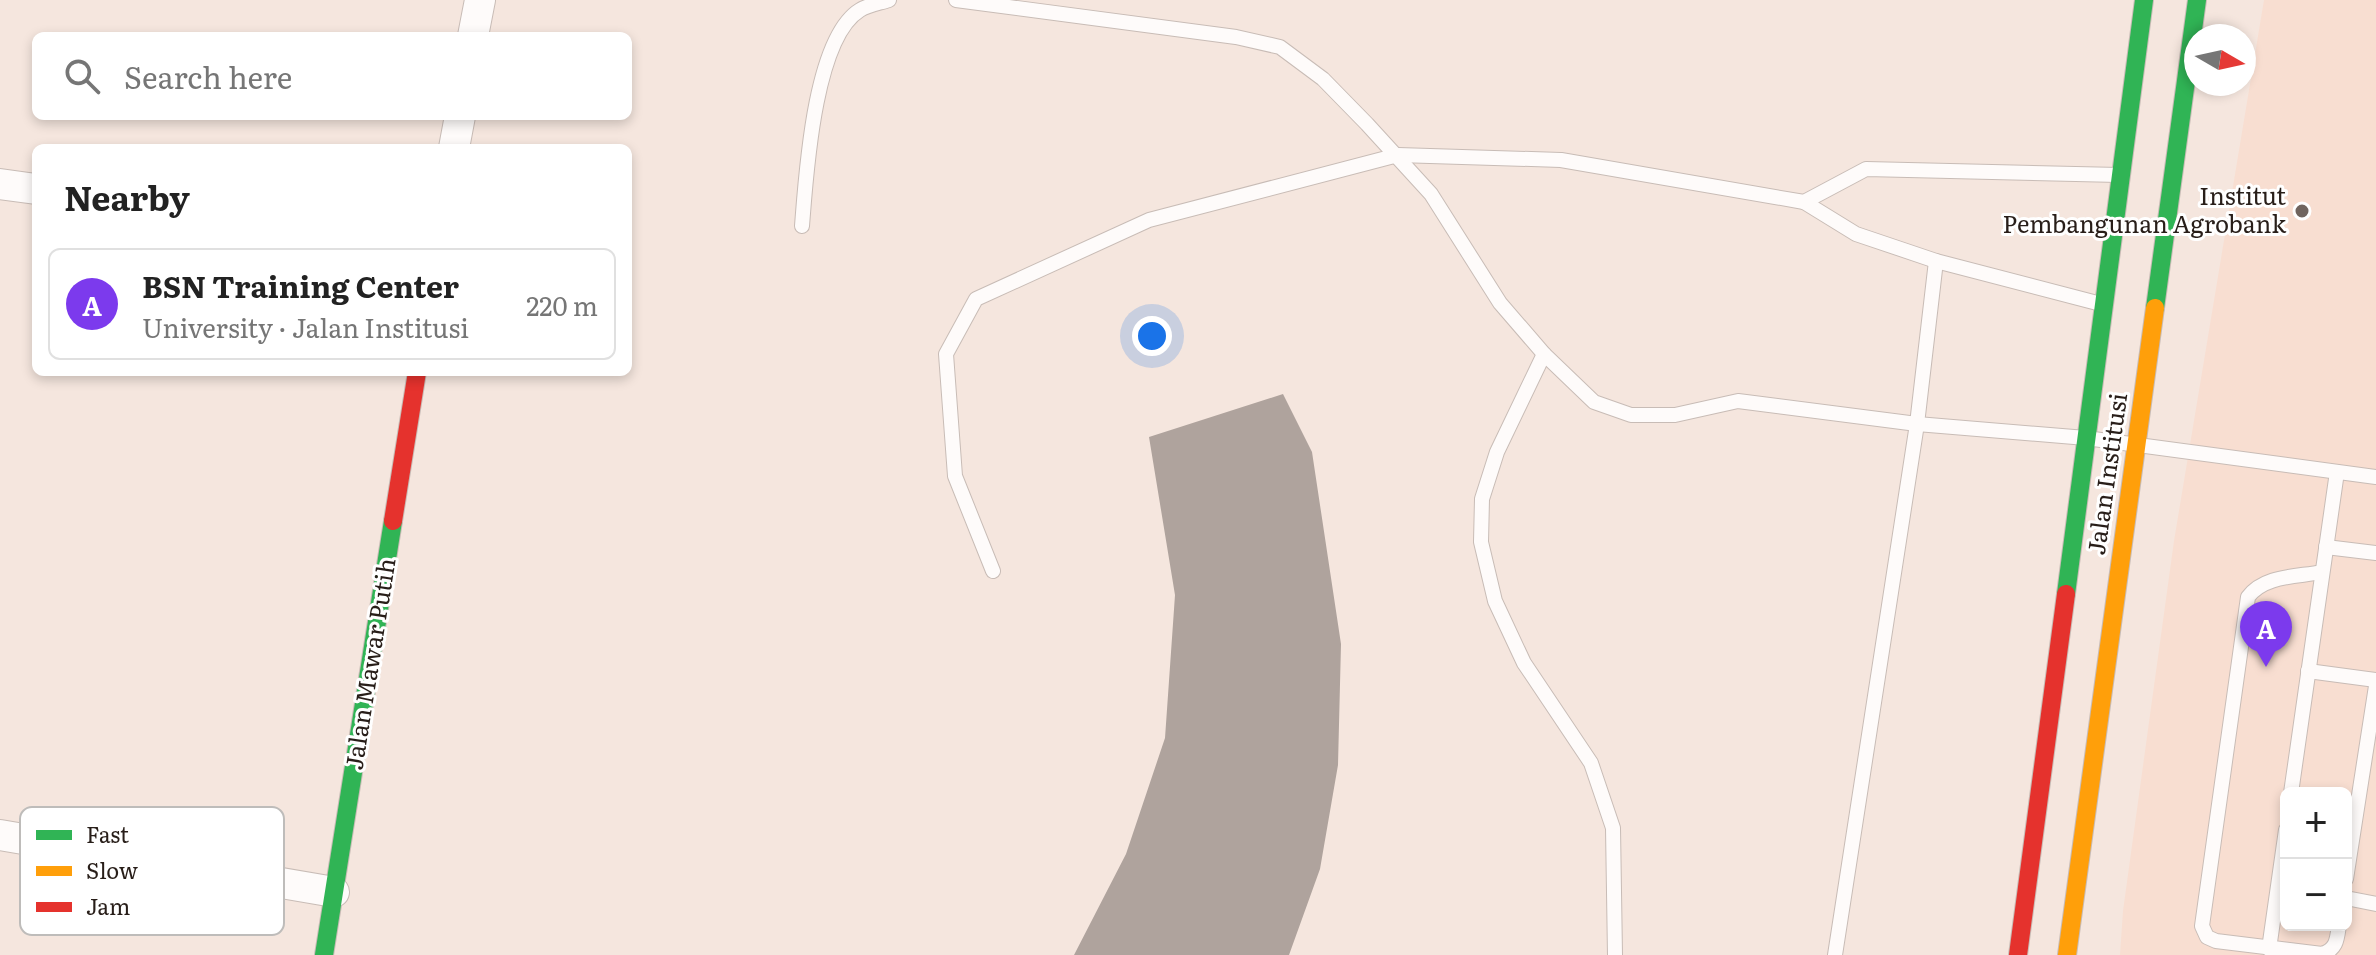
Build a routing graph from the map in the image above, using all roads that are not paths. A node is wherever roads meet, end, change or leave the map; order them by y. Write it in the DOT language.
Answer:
graph roads {
  1 [pos="480,0"];
  2 [pos="889,0"];
  3 [pos="956,0"];
  4 [pos="2144,0"];
  5 [pos="2197,0"];
  6 [pos="474,32"];
  7 [pos="459,120"];
  8 [pos="455,144"];
  9 [pos="1398,155"];
  10 [pos="2121,175"];
  11 [pos="0,184"];
  12 [pos="32,188"];
  13 [pos="1804,202"];
  14 [pos="802,226"];
  15 [pos="1936,261"];
  16 [pos="2104,304"];
  17 [pos="1544,354"];
  18 [pos="416,376"];
  19 [pos="1917,424"];
  20 [pos="2086,438"];
  21 [pos="2136,444"];
  22 [pos="2337,472"];
  23 [pos="2376,477"];
  24 [pos="2326,547"];
  25 [pos="2376,553"];
  26 [pos="993,571"];
  27 [pos="2322,572"];
  28 [pos="2308,671"];
  29 [pos="2376,683"];
  30 [pos="2292,787"];
  31 [pos="0,835"];
  32 [pos="20,838"];
  33 [pos="2282,859"];
  34 [pos="2349,859"];
  35 [pos="284,883"];
  36 [pos="334,892"];
  37 [pos="2352,899"];
  38 [pos="2376,904"];
  39 [pos="2338,931"];
  40 [pos="2269,949"];
  41 [pos="324,955"];
  42 [pos="1615,955"];
  43 [pos="1835,955"];
  44 [pos="2018,955"];
  45 [pos="2067,955"];
  1 -- 6 [label="street"];
  2 -- 14 [label="lane"];
  3 -- 9 [label="lane"];
  4 -- 10 [label="street, Jalan Institusi"];
  5 -- 21 [label="street, Jalan Institusi"];
  7 -- 8 [label="street"];
  9 -- 13 [label="lane"];
  9 -- 17 [label="lane"];
  9 -- 26 [label="lane"];
  10 -- 13 [label="lane"];
  10 -- 16 [label="street, Jalan Institusi"];
  11 -- 12 [label="street"];
  13 -- 15 [label="lane"];
  15 -- 16 [label="lane"];
  15 -- 19 [label="lane"];
  16 -- 20 [label="street, Jalan Institusi"];
  17 -- 19 [label="lane"];
  17 -- 42 [label="lane"];
  18 -- 36 [label="street, Jalan Mawar Putih"];
  19 -- 20 [label="lane"];
  19 -- 43 [label="lane"];
  20 -- 21 [label="lane"];
  20 -- 44 [label="street, Jalan Institusi"];
  21 -- 22 [label="lane"];
  21 -- 45 [label="street, Jalan Institusi"];
  22 -- 23 [label="lane"];
  22 -- 24 [label="lane"];
  24 -- 25 [label="lane"];
  24 -- 27 [label="lane"];
  27 -- 28 [label="lane"];
  27 -- 40 [label="lane"];
  28 -- 29 [label="lane"];
  28 -- 30 [label="lane"];
  29 -- 34 [label="lane"];
  31 -- 32 [label="street"];
  33 -- 40 [label="lane"];
  35 -- 36 [label="street"];
  36 -- 41 [label="street, Jalan Mawar Putih"];
  37 -- 38 [label="lane"];
  39 -- 40 [label="lane"];
}
